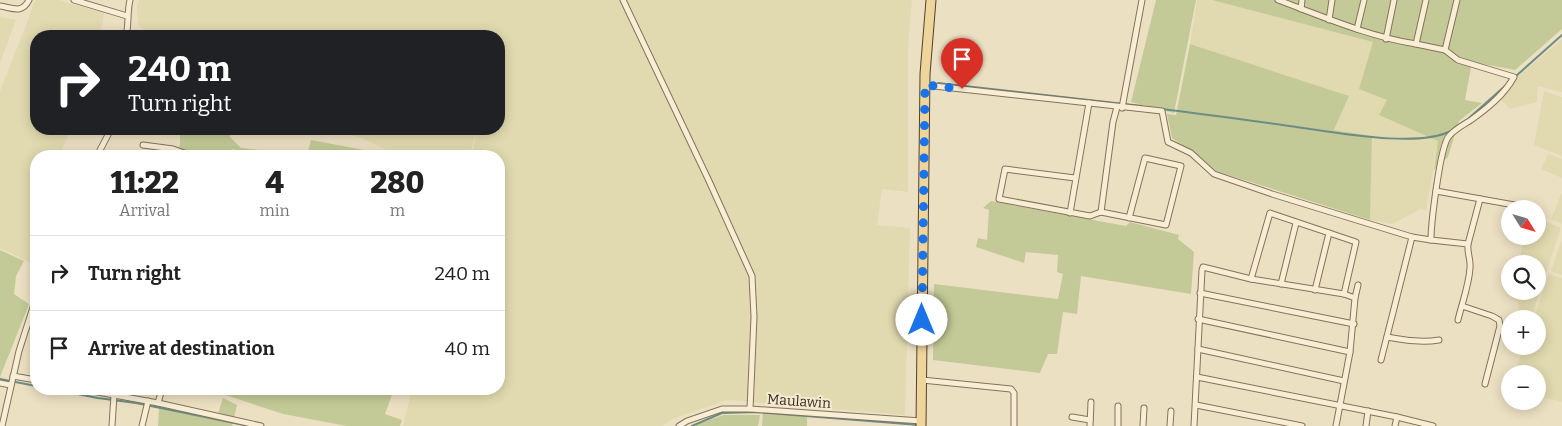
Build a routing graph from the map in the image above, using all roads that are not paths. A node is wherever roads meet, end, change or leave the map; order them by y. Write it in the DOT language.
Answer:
graph roads {
  1 [pos="29,0"];
  2 [pos="74,0"];
  3 [pos="122,0"];
  4 [pos="623,0"];
  5 [pos="930,0"];
  6 [pos="1142,0"];
  7 [pos="1278,0"];
  8 [pos="1302,0"];
  9 [pos="1332,0"];
  10 [pos="1364,0"];
  11 [pos="1394,0"];
  12 [pos="1426,0"];
  13 [pos="1456,0"];
  14 [pos="130,1"];
  15 [pos="0,6"];
  16 [pos="1301,9"];
  17 [pos="127,16"];
  18 [pos="1328,20"];
  19 [pos="1357,29"];
  20 [pos="128,30"];
  21 [pos="1386,39"];
  22 [pos="1416,44"];
  23 [pos="1445,50"];
  24 [pos="925,85"];
  25 [pos="1089,103"];
  26 [pos="1120,107"];
  27 [pos="108,135"];
  28 [pos="143,145"];
  29 [pos="100,150"];
  30 [pos="176,150"];
  31 [pos="1076,178"];
  32 [pos="1436,191"];
  33 [pos="1480,199"];
  34 [pos="1501,203"];
  35 [pos="1070,212"];
  36 [pos="1101,212"];
  37 [pos="1129,218"];
  38 [pos="1296,223"];
  39 [pos="1329,233"];
  40 [pos="1412,237"];
  41 [pos="1431,240"];
  42 [pos="1468,244"];
  43 [pos="1251,278"];
  44 [pos="1281,284"];
  45 [pos="1358,285"];
  46 [pos="1315,290"];
  47 [pos="1200,293"];
  48 [pos="1344,294"];
  49 [pos="1355,298"];
  50 [pos="1462,306"];
  51 [pos="30,317"];
  52 [pos="1198,319"];
  53 [pos="1458,320"];
  54 [pos="1354,324"];
  55 [pos="1386,337"];
  56 [pos="1439,340"];
  57 [pos="1198,348"];
  58 [pos="1350,352"];
  59 [pos="1381,360"];
  60 [pos="13,376"];
  61 [pos="1197,377"];
  62 [pos="30,379"];
  63 [pos="922,380"];
  64 [pos="1344,381"];
  65 [pos="0,383"];
  66 [pos="1485,384"];
  67 [pos="10,385"];
  68 [pos="114,395"];
  69 [pos="160,395"];
  70 [pos="148,401"];
  71 [pos="1091,402"];
  72 [pos="158,403"];
  73 [pos="1196,405"];
  74 [pos="1118,406"];
  75 [pos="1341,406"];
  76 [pos="1144,408"];
  77 [pos="750,409"];
  78 [pos="1171,411"];
  79 [pos="1368,411"];
  80 [pos="1072,417"];
  81 [pos="1397,417"];
  82 [pos="1090,423"];
  83 [pos="921,424"];
  84 [pos="1284,424"];
  85 [pos="1423,425"];
  86 [pos="2,426"];
  87 [pos="112,426"];
  88 [pos="142,426"];
  89 [pos="261,426"];
  90 [pos="679,426"];
  91 [pos="1014,426"];
  92 [pos="1118,426"];
  93 [pos="1143,426"];
  94 [pos="1170,426"];
  95 [pos="1194,426"];
  96 [pos="1302,426"];
  97 [pos="1336,426"];
  98 [pos="1366,426"];
  99 [pos="1396,426"];
  100 [pos="1434,426"];
  1 -- 15 [label="street"];
  2 -- 17 [label="street"];
  3 -- 14 [label="street"];
  4 -- 77 [label="street"];
  5 -- 24 [label="main road"];
  6 -- 26 [label="street"];
  7 -- 16 [label="street"];
  8 -- 16 [label="street"];
  9 -- 18 [label="street"];
  10 -- 19 [label="street"];
  11 -- 21 [label="street"];
  12 -- 22 [label="street"];
  13 -- 23 [label="street"];
  14 -- 17 [label="street"];
  16 -- 18 [label="street"];
  17 -- 20 [label="street"];
  18 -- 19 [label="street"];
  19 -- 21 [label="street"];
  21 -- 22 [label="street"];
  22 -- 23 [label="street"];
  23 -- 32 [label="street"];
  24 -- 25 [label="street"];
  24 -- 63 [label="main road"];
  25 -- 26 [label="street"];
  25 -- 31 [label="street"];
  26 -- 36 [label="street"];
  26 -- 40 [label="street"];
  27 -- 29 [label="street"];
  28 -- 30 [label="street"];
  31 -- 35 [label="street"];
  31 -- 35 [label="street"];
  32 -- 33 [label="street"];
  32 -- 41 [label="street"];
  33 -- 34 [label="street"];
  33 -- 42 [label="street"];
  35 -- 36 [label="street"];
  36 -- 37 [label="street"];
  37 -- 37 [label="street"];
  38 -- 39 [label="street"];
  38 -- 43 [label="street"];
  38 -- 44 [label="street"];
  39 -- 46 [label="street"];
  39 -- 48 [label="street"];
  40 -- 41 [label="street"];
  40 -- 55 [label="street"];
  41 -- 42 [label="street"];
  42 -- 50 [label="street"];
  43 -- 44 [label="street"];
  43 -- 47 [label="street"];
  44 -- 46 [label="street"];
  45 -- 49 [label="street"];
  46 -- 48 [label="street"];
  47 -- 52 [label="street"];
  47 -- 54 [label="street"];
  48 -- 49 [label="street"];
  49 -- 54 [label="street"];
  50 -- 53 [label="street"];
  50 -- 66 [label="street"];
  51 -- 60 [label="street"];
  52 -- 57 [label="street"];
  52 -- 58 [label="street"];
  54 -- 58 [label="street"];
  55 -- 56 [label="street"];
  55 -- 59 [label="street"];
  57 -- 61 [label="street"];
  57 -- 64 [label="street"];
  58 -- 64 [label="street"];
  60 -- 62 [label="street"];
  60 -- 67 [label="street"];
  61 -- 73 [label="street"];
  61 -- 75 [label="street"];
  63 -- 83 [label="main road"];
  63 -- 91 [label="street"];
  64 -- 75 [label="street"];
  65 -- 67 [label="street"];
  67 -- 86 [label="street"];
  68 -- 70 [label="street"];
  68 -- 87 [label="street"];
  69 -- 72 [label="street"];
  70 -- 72 [label="street"];
  70 -- 88 [label="street"];
  71 -- 82 [label="street"];
  72 -- 89 [label="street"];
  73 -- 84 [label="street"];
  73 -- 95 [label="street"];
  74 -- 92 [label="street"];
  75 -- 79 [label="street"];
  75 -- 97 [label="street"];
  76 -- 93 [label="street"];
  77 -- 83 [label="street, Maulawin"];
  77 -- 90 [label="street, Maulawin"];
  78 -- 94 [label="street"];
  79 -- 81 [label="street"];
  79 -- 98 [label="street"];
  80 -- 82 [label="street"];
  81 -- 85 [label="street"];
  81 -- 99 [label="street"];
  84 -- 96 [label="street"];
  85 -- 100 [label="street"];
}
